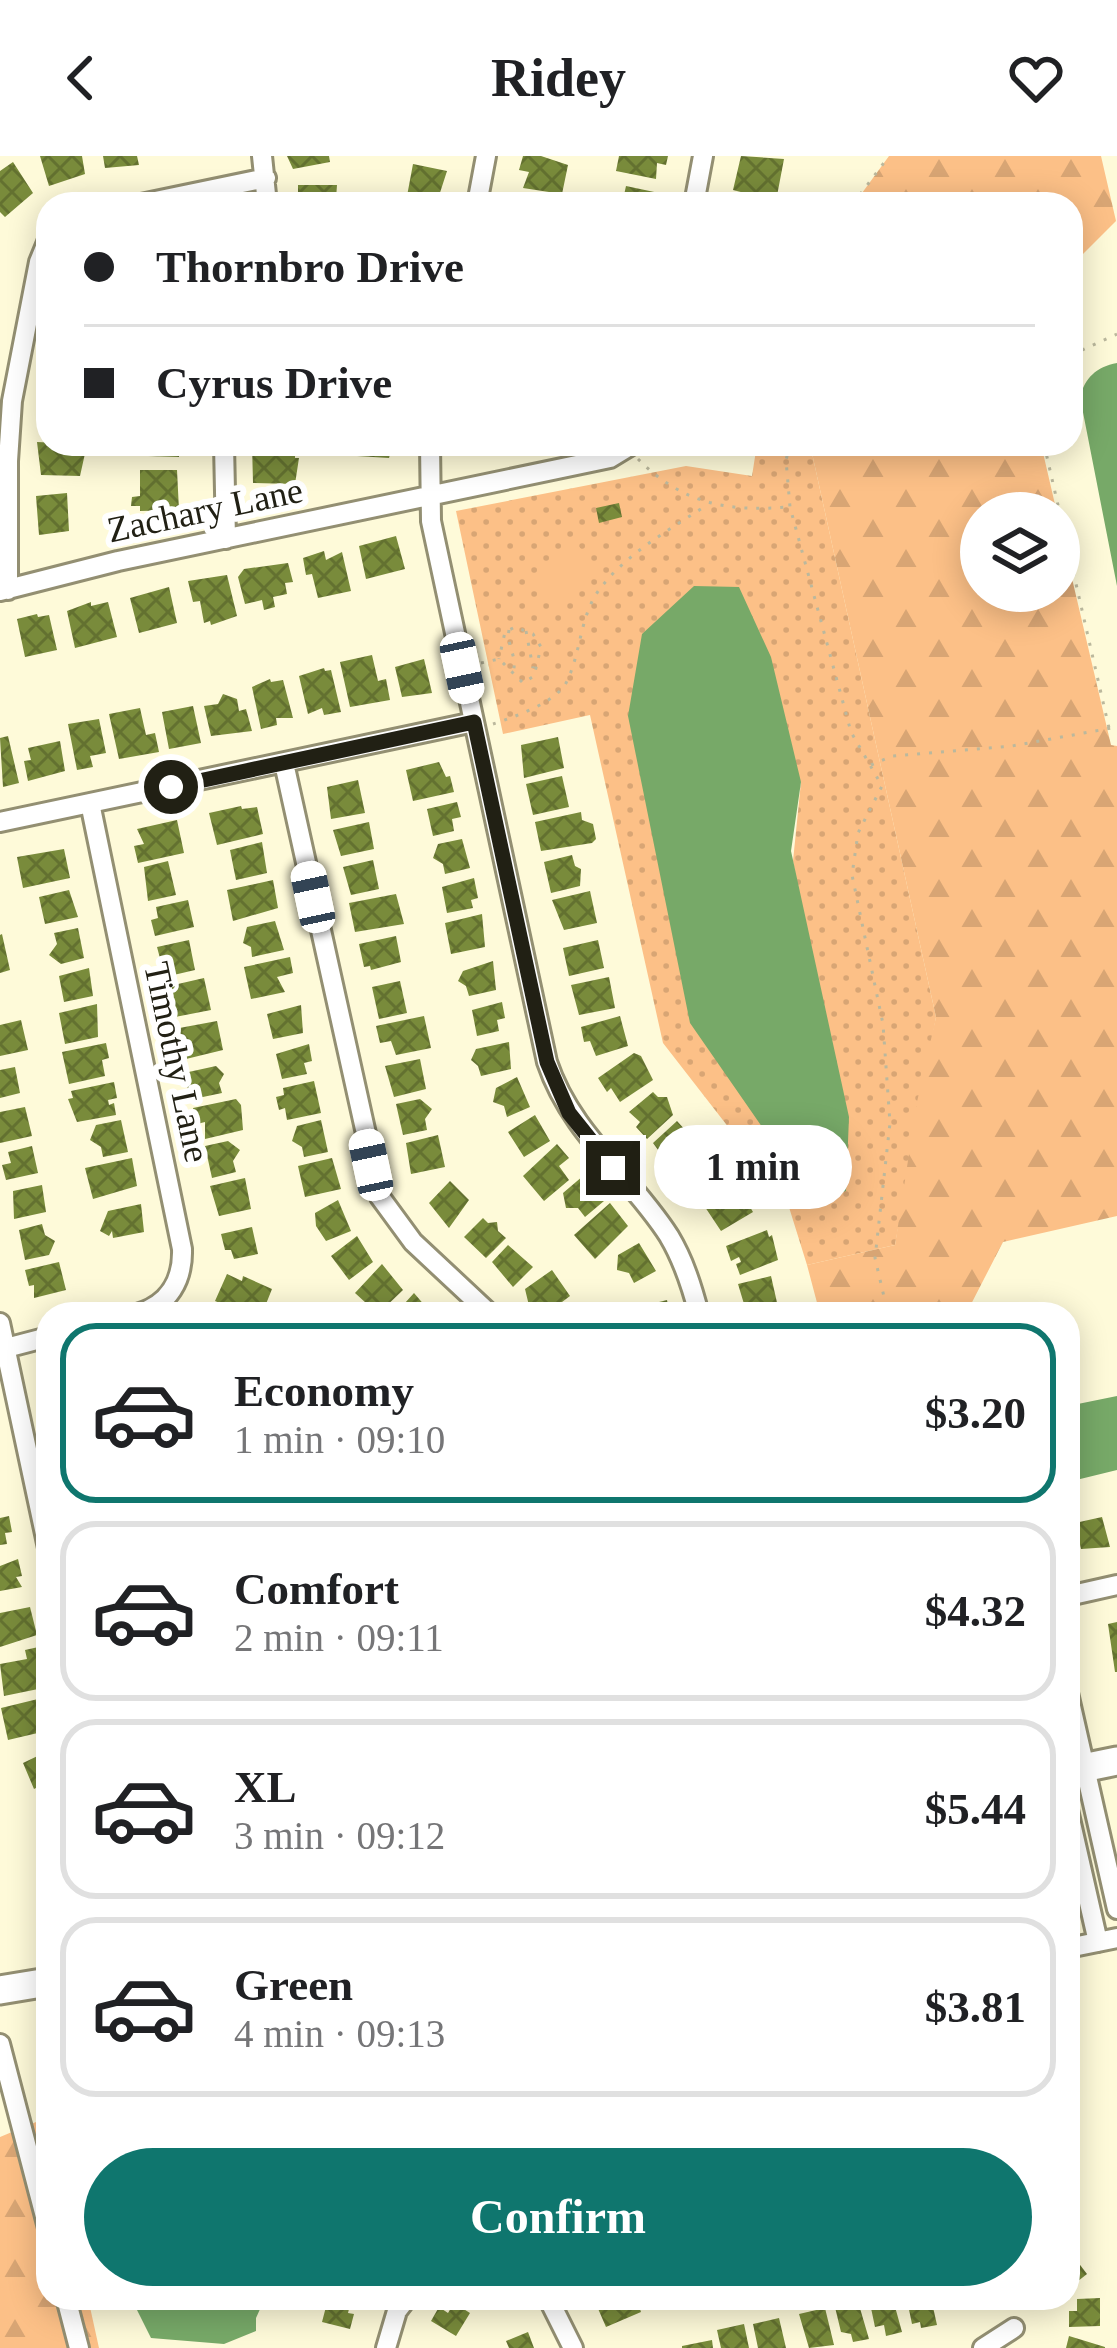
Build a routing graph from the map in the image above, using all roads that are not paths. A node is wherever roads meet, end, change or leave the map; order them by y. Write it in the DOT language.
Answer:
graph roads {
  1 [pos="262,156"];
  2 [pos="487,156"];
  3 [pos="703,156"];
  4 [pos="266,178"];
  5 [pos="199,192"];
  6 [pos="267,192"];
  7 [pos="480,192"];
  8 [pos="696,192"];
  9 [pos="36,277"];
  10 [pos="224,456"];
  11 [pos="430,456"];
  12 [pos="614,456"];
  13 [pos="429,495"];
  14 [pos="226,539"];
  15 [pos="4,591"];
  16 [pos="474,725"];
  17 [pos="284,763"];
  18 [pos="90,803"];
  19 [pos="0,822"];
  20 [pos="162,1302"];
  21 [pos="477,1302"];
  22 [pos="695,1302"];
  23 [pos="0,1323"];
  24 [pos="36,1340"];
  25 [pos="5,1348"];
  26 [pos="36,1492"];
  27 [pos="1117,1585"];
  28 [pos="1080,1593"];
  29 [pos="1117,1761"];
  30 [pos="1080,1768"];
  31 [pos="1080,1780"];
  32 [pos="1080,1850"];
  33 [pos="1117,1909"];
  34 [pos="1107,1940"];
  35 [pos="36,1984"];
  36 [pos="0,1990"];
  37 [pos="0,2044"];
  38 [pos="36,2182"];
  39 [pos="69,2310"];
  40 [pos="398,2310"];
  41 [pos="554,2310"];
  42 [pos="1014,2328"];
  43 [pos="79,2348"];
  44 [pos="386,2348"];
  45 [pos="573,2348"];
  46 [pos="983,2348"];
  1 -- 4 [label="street"];
  2 -- 7 [label="street"];
  3 -- 8 [label="street"];
  4 -- 5 [label="street"];
  4 -- 6 [label="street"];
  9 -- 15 [label="street"];
  10 -- 14 [label="street"];
  11 -- 13 [label="street"];
  12 -- 13 [label="street, Zachary Lane"];
  13 -- 14 [label="street, Zachary Lane"];
  13 -- 16 [label="street"];
  14 -- 15 [label="street, Zachary Lane"];
  16 -- 17 [label="street"];
  16 -- 22 [label="street"];
  17 -- 18 [label="street"];
  17 -- 21 [label="street"];
  18 -- 19 [label="street"];
  18 -- 20 [label="street, Timothy Lane"];
  23 -- 25 [label="street"];
  24 -- 25 [label="street"];
  25 -- 26 [label="street"];
  27 -- 28 [label="street"];
  29 -- 30 [label="main road"];
  31 -- 33 [label="street"];
  32 -- 34 [label="street"];
  35 -- 36 [label="main road"];
  37 -- 38 [label="street"];
  39 -- 43 [label="street"];
  40 -- 44 [label="street"];
  41 -- 45 [label="street"];
  42 -- 46 [label="street"];
}
